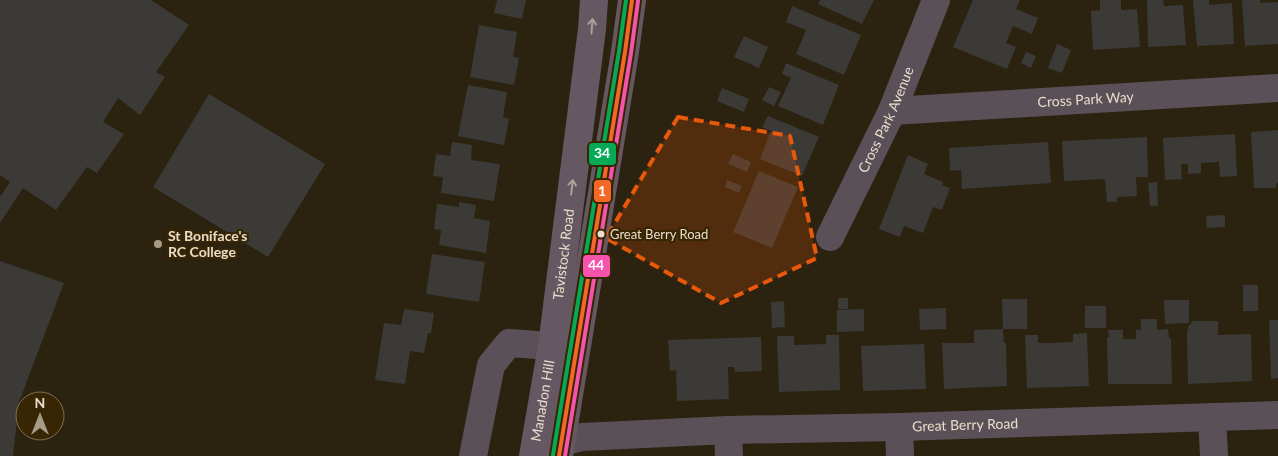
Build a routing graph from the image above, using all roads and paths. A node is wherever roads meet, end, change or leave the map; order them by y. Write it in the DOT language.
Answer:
graph roads {
  1 [pos="594,0"];
  2 [pos="632,0"];
  3 [pos="936,0"];
  4 [pos="1278,88"];
  5 [pos="892,111"];
  6 [pos="830,237"];
  7 [pos="563,353"];
  8 [pos="1278,415"];
  9 [pos="1212,416"];
  10 [pos="899,428"];
  11 [pos="729,443"];
  12 [pos="560,449"];
  13 [pos="473,456"];
  14 [pos="533,456"];
  15 [pos="900,456"];
  16 [pos="1214,456"];
  7 -- 1 [label="highway, Tavistock Road, one-way"];
  2 -- 7 [label="highway, Tavistock Road"];
  3 -- 5 [label="street, Cross Park Avenue"];
  4 -- 5 [label="street, Cross Park Way"];
  5 -- 6 [label="street, Cross Park Avenue"];
  7 -- 12 [label="highway, Manadon Hill"];
  7 -- 13 [label="street"];
  7 -- 14 [label="highway, Manadon Hill"];
  8 -- 9 [label="street, Great Berry Road"];
  9 -- 10 [label="street, Great Berry Road"];
  9 -- 16 [label="street"];
  10 -- 11 [label="street, Great Berry Road"];
  10 -- 15 [label="street"];
  11 -- 12 [label="street, Great Berry Road"];
}
